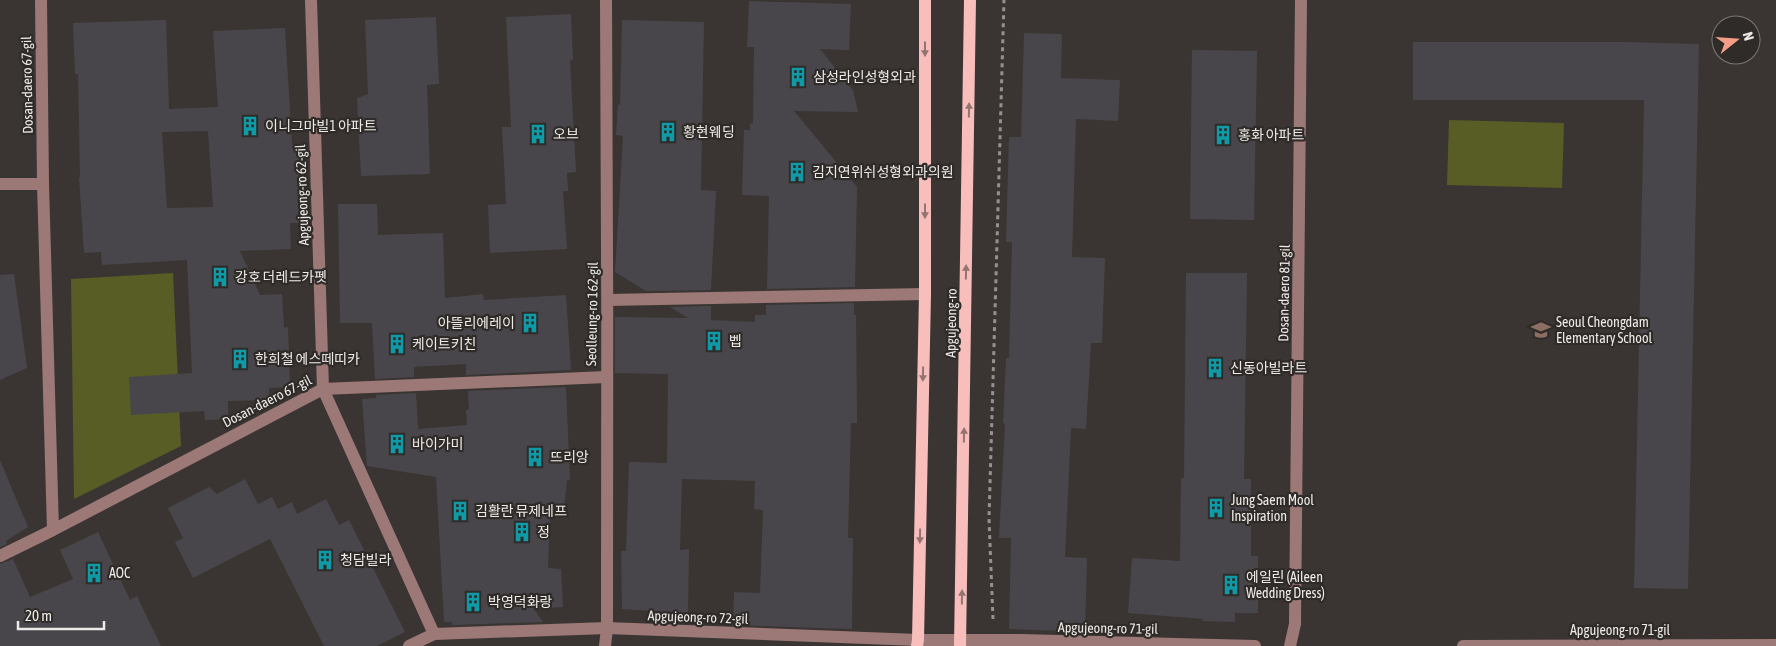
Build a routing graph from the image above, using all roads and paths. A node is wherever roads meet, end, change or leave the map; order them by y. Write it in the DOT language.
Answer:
graph roads {
  1 [pos="41,0"];
  2 [pos="311,0"];
  3 [pos="606,0"];
  4 [pos="925,0"];
  5 [pos="970,0"];
  6 [pos="1004,0"];
  7 [pos="1301,0"];
  8 [pos="0,184"];
  9 [pos="43,184"];
  10 [pos="925,294"];
  11 [pos="608,300"];
  12 [pos="606,376"];
  13 [pos="323,389"];
  14 [pos="53,530"];
  15 [pos="0,556"];
  16 [pos="607,628"];
  17 [pos="434,634"];
  18 [pos="994,640"];
  19 [pos="918,643"];
  20 [pos="961,643"];
  21 [pos="1776,644"];
  22 [pos="409,646"];
  23 [pos="605,646"];
  24 [pos="1255,646"];
  25 [pos="1290,646"];
  26 [pos="1463,646"];
  1 -- 9 [label="street, Dosan-daero 67-gil"];
  2 -- 13 [label="street, Apgujeong-ro 62-gil"];
  3 -- 11 [label="street, Seolleung-ro 162-gil"];
  4 -- 10 [label="main road, Apgujeong-ro, one-way"];
  20 -- 5 [label="main road, Apgujeong-ro, one-way"];
  6 -- 18 [label="path"];
  7 -- 25 [label="street, Dosan-daero 81-gil"];
  8 -- 9 [label="street"];
  9 -- 14 [label="street, Dosan-daero 67-gil"];
  10 -- 11 [label="street, Apgujeong-ro"];
  10 -- 19 [label="main road, Apgujeong-ro, one-way"];
  11 -- 12 [label="street, Seolleung-ro 162-gil"];
  12 -- 13 [label="street, Dosan-daero 67-gil"];
  12 -- 16 [label="street, Seolleung-ro 162-gil"];
  13 -- 14 [label="street, Dosan-daero 67-gil"];
  13 -- 17 [label="street"];
  14 -- 15 [label="street, Dosan-daero 67-gil"];
  16 -- 17 [label="street, Apgujeong-ro 72-gil"];
  16 -- 19 [label="street, Apgujeong-ro 72-gil"];
  16 -- 23 [label="street, Seolleung-ro 162-gil"];
  17 -- 22 [label="street, Apgujeong-ro 72-gil"];
  18 -- 20 [label="street, Apgujeong-ro 71-gil"];
  18 -- 24 [label="street, Apgujeong-ro 71-gil"];
  19 -- 20 [label="street, Apgujeong-ro 72-gil"];
  21 -- 26 [label="street, Apgujeong-ro 71-gil"];
}
